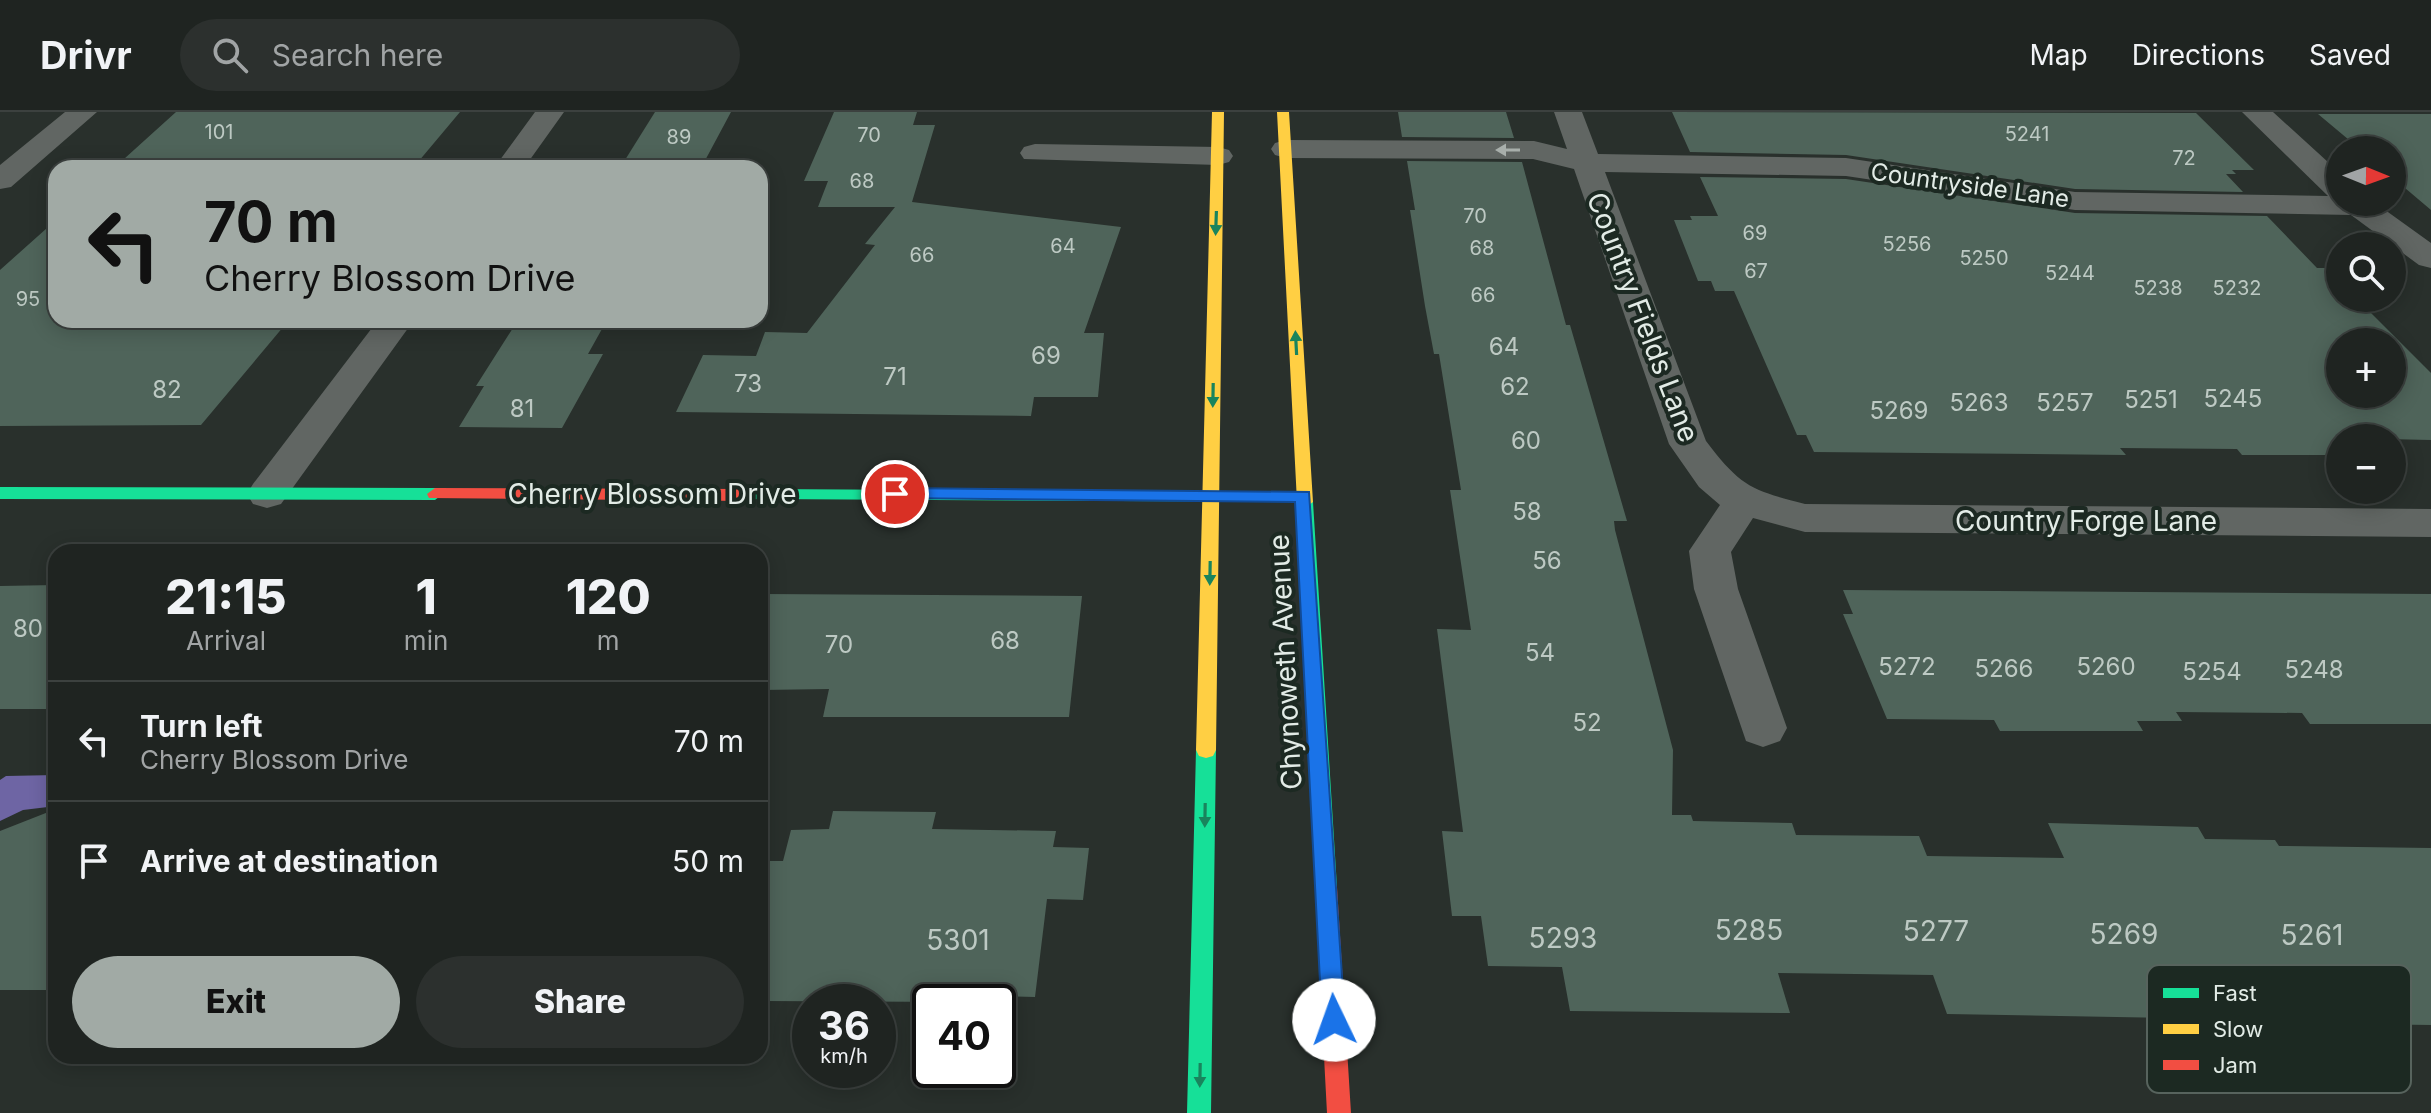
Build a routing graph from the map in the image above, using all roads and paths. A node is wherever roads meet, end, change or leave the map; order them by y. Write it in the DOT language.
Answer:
graph roads {
  1 [pos="83,112"];
  2 [pos="550,112"];
  3 [pos="1218,112"];
  4 [pos="1283,112"];
  5 [pos="1568,112"];
  6 [pos="2256,112"];
  7 [pos="1035,153"];
  8 [pos="1218,156"];
  9 [pos="515,160"];
  10 [pos="1286,160"];
  11 [pos="1584,163"];
  12 [pos="2326,177"];
  13 [pos="0,180"];
  14 [pos="2326,199"];
  15 [pos="2373,216"];
  16 [pos="2431,258"];
  17 [pos="390,328"];
  18 [pos="0,493"];
  19 [pos="267,494"];
  20 [pos="1212,495"];
  21 [pos="1303,496"];
  22 [pos="1743,502"];
  23 [pos="2431,523"];
  24 [pos="1763,728"];
  25 [pos="1199,1113"];
  26 [pos="1339,1113"];
  1 -- 13 [label="street"];
  2 -- 9 [label="street"];
  3 -- 8 [label="street"];
  4 -- 10 [label="street, Chynoweth Avenue"];
  5 -- 11 [label="street, Country Fields Lane"];
  6 -- 12 [label="street"];
  7 -- 8 [label="street"];
  8 -- 20 [label="street, one-way"];
  10 -- 11 [label="street, Countryside Lane"];
  21 -- 10 [label="street, Chynoweth Avenue, one-way"];
  11 -- 14 [label="street, Countryside Lane"];
  11 -- 22 [label="street, Country Fields Lane"];
  15 -- 16 [label="street"];
  17 -- 19 [label="street"];
  18 -- 19 [label="street, Cherry Blossom Drive"];
  19 -- 20 [label="street, Cherry Blossom Drive"];
  20 -- 21 [label="street, Cherry Blossom Drive"];
  20 -- 25 [label="street, one-way"];
  21 -- 26 [label="street, Chynoweth Avenue"];
  22 -- 23 [label="street, Country Forge Lane"];
  22 -- 24 [label="street"];
}
